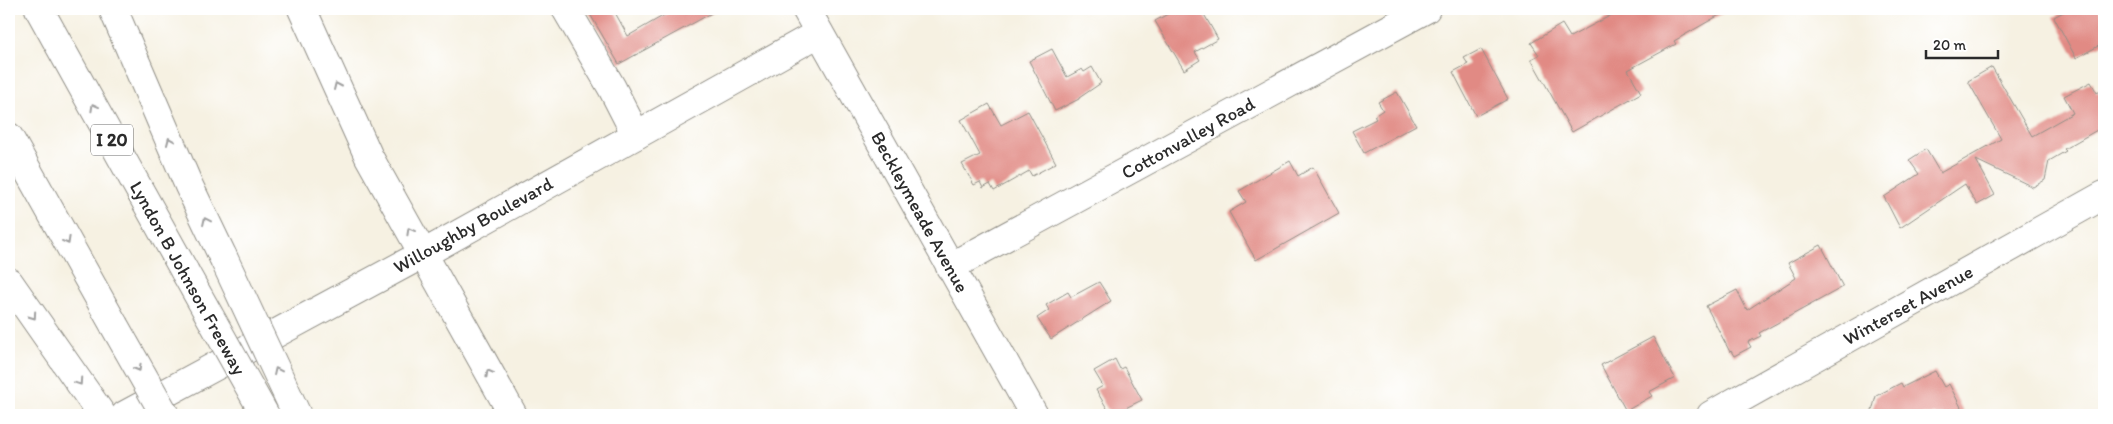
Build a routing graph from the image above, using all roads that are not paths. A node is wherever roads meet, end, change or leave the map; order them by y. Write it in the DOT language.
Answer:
graph roads {
  1 [pos="40,9"];
  2 [pos="113,9"];
  3 [pos="302,9"];
  4 [pos="566,9"];
  5 [pos="806,9"];
  6 [pos="1426,9"];
  7 [pos="819,33"];
  8 [pos="636,135"];
  9 [pos="9,137"];
  10 [pos="9,146"];
  11 [pos="2104,195"];
  12 [pos="50,210"];
  13 [pos="423,254"];
  14 [pos="950,267"];
  15 [pos="9,282"];
  16 [pos="102,415"];
  17 [pos="125,415"];
  18 [pos="165,415"];
  19 [pos="265,415"];
  20 [pos="297,415"];
  21 [pos="513,415"];
  22 [pos="1034,415"];
  23 [pos="1711,415"];
  19 -- 1 [label="main road, Lyndon B Johnson Freeway / I 20, one-way, bridge"];
  20 -- 2 [label="main road, one-way, bridge"];
  13 -- 3 [label="main road, one-way"];
  4 -- 8 [label="main road"];
  5 -- 7 [label="main road, Beckleymeade Avenue"];
  6 -- 14 [label="main road, Cottonvalley Road"];
  7 -- 8 [label="main road, Willoughby Boulevard"];
  7 -- 14 [label="main road, Beckleymeade Avenue"];
  8 -- 13 [label="main road, Willoughby Boulevard"];
  9 -- 12 [label="main road"];
  10 -- 12 [label="main road"];
  11 -- 23 [label="main road, Winterset Avenue"];
  12 -- 18 [label="main road, one-way, bridge"];
  13 -- 17 [label="main road, Willoughby Boulevard"];
  21 -- 13 [label="main road, one-way"];
  14 -- 22 [label="main road, Beckleymeade Avenue"];
  15 -- 16 [label="main road, one-way"];
}
